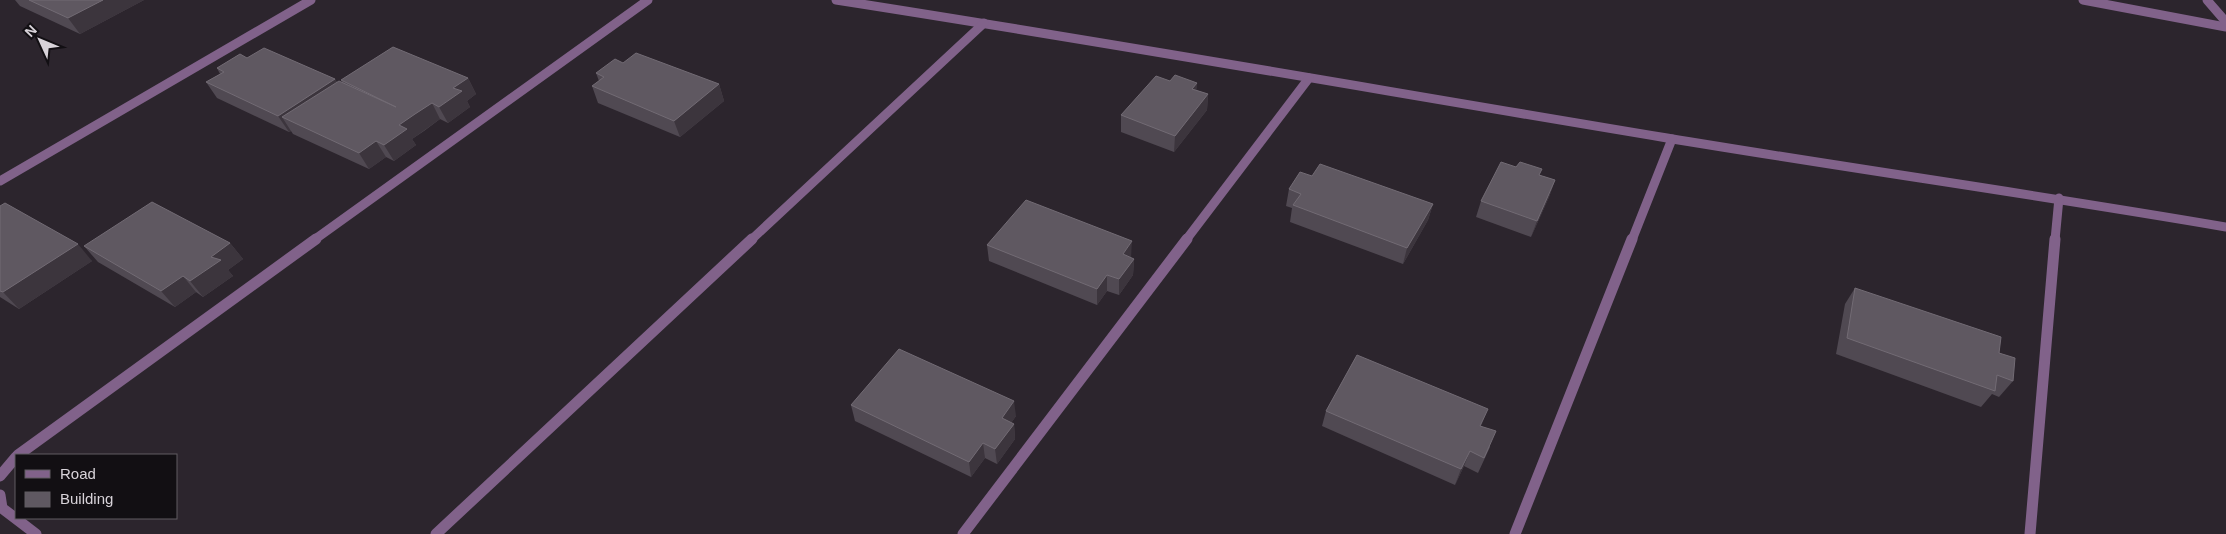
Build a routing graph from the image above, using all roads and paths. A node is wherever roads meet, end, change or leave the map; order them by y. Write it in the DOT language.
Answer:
graph roads {
  1 [pos="312,0"];
  2 [pos="648,0"];
  3 [pos="836,0"];
  4 [pos="2083,0"];
  5 [pos="2207,0"];
  6 [pos="2226,22"];
  7 [pos="984,23"];
  8 [pos="2226,27"];
  9 [pos="1309,78"];
  10 [pos="1672,139"];
  11 [pos="0,181"];
  12 [pos="2059,198"];
  13 [pos="2226,227"];
  14 [pos="19,454"];
  15 [pos="15,458"];
  16 [pos="0,476"];
  17 [pos="0,495"];
  18 [pos="15,518"];
  19 [pos="16,519"];
  20 [pos="36,534"];
  21 [pos="436,534"];
  22 [pos="963,534"];
  23 [pos="1515,534"];
  24 [pos="2030,534"];
  1 -- 11 [label="street"];
  2 -- 14 [label="street"];
  3 -- 7 [label="street"];
  4 -- 8 [label="street"];
  5 -- 6 [label="street"];
  7 -- 9 [label="street"];
  7 -- 21 [label="street"];
  9 -- 10 [label="street"];
  9 -- 22 [label="street"];
  10 -- 12 [label="street"];
  10 -- 23 [label="street"];
  12 -- 13 [label="street"];
  12 -- 24 [label="street"];
  15 -- 16 [label="street"];
  17 -- 18 [label="street"];
  19 -- 20 [label="street"];
}
